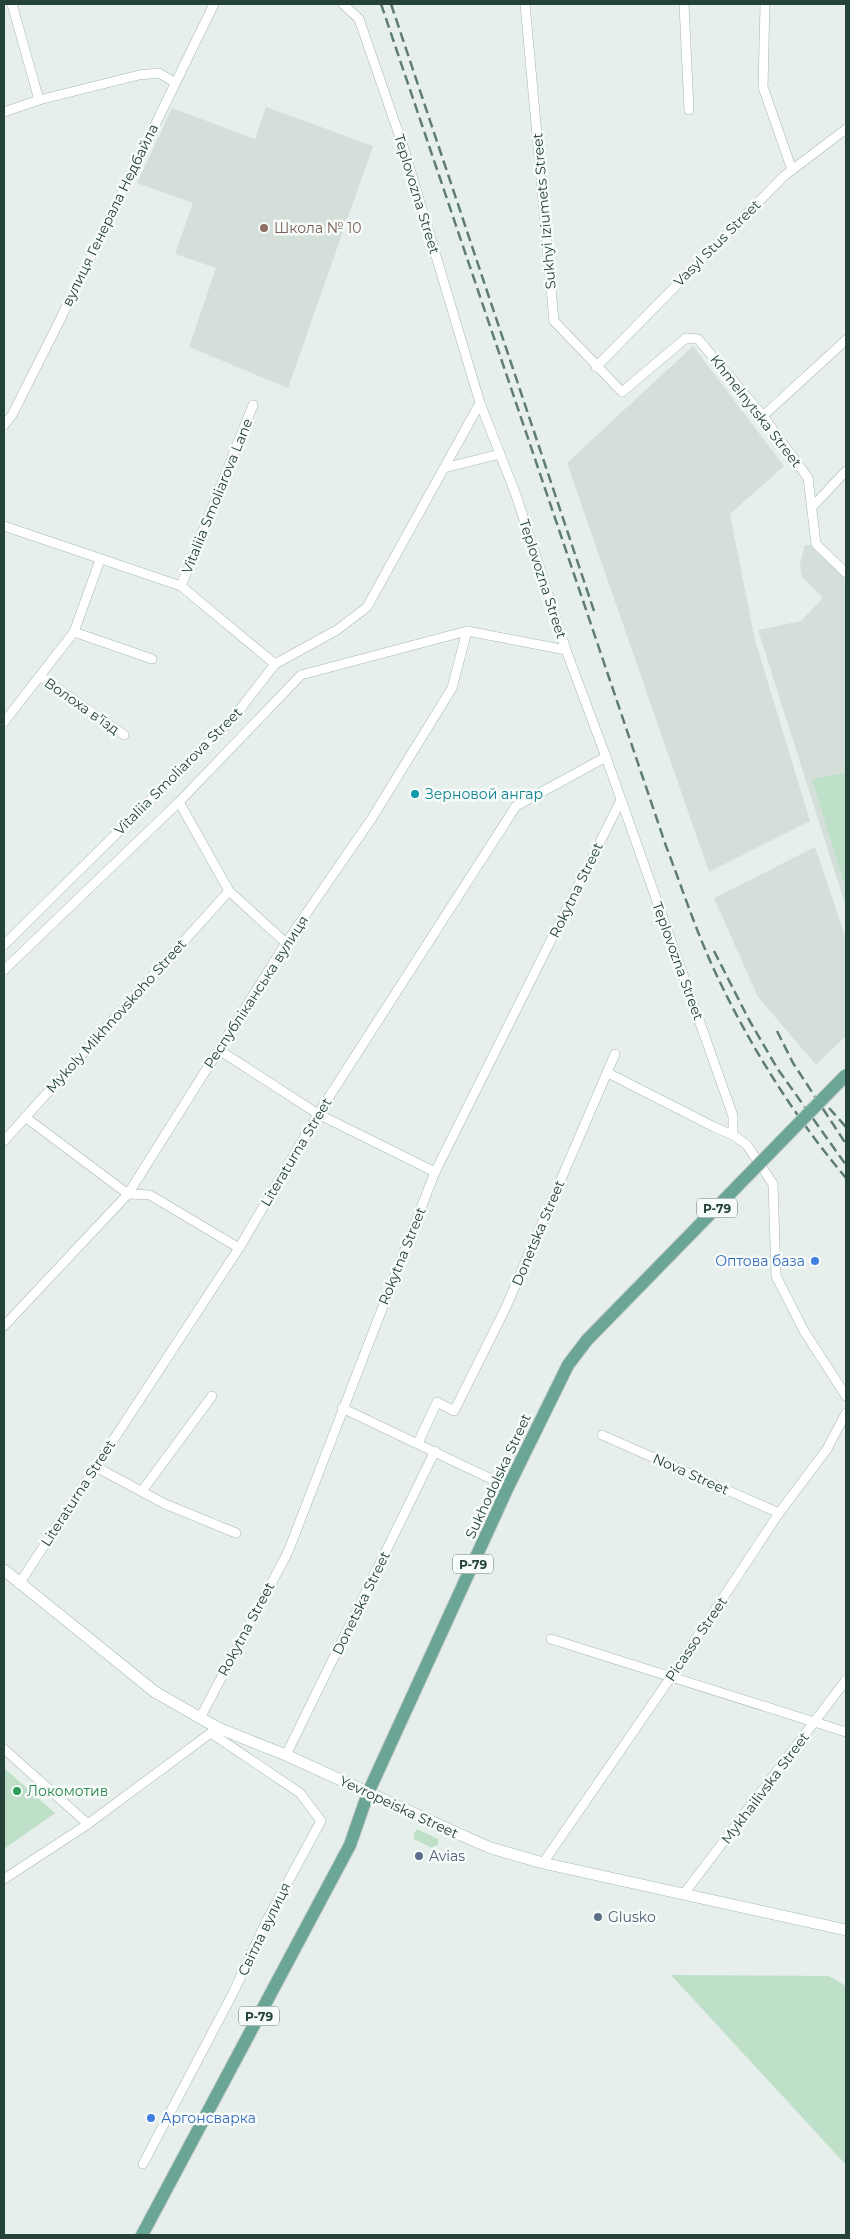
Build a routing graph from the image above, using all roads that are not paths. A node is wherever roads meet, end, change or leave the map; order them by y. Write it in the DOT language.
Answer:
graph roads {
  1 [pos="12,4"];
  2 [pos="214,4"];
  3 [pos="525,4"];
  4 [pos="684,4"];
  5 [pos="765,4"];
  6 [pos="345,5"];
  7 [pos="174,82"];
  8 [pos="39,100"];
  9 [pos="689,110"];
  10 [pos="4,112"];
  11 [pos="846,129"];
  12 [pos="792,170"];
  13 [pos="846,340"];
  14 [pos="596,367"];
  15 [pos="622,392"];
  16 [pos="480,403"];
  17 [pos="253,405"];
  18 [pos="763,416"];
  19 [pos="4,425"];
  20 [pos="500,454"];
  21 [pos="444,468"];
  22 [pos="846,471"];
  23 [pos="813,506"];
  24 [pos="4,526"];
  25 [pos="100,560"];
  26 [pos="846,573"];
  27 [pos="181,586"];
  28 [pos="466,630"];
  29 [pos="74,632"];
  30 [pos="566,650"];
  31 [pos="152,659"];
  32 [pos="275,664"];
  33 [pos="40,676"];
  34 [pos="4,722"];
  35 [pos="124,735"];
  36 [pos="606,756"];
  37 [pos="620,800"];
  38 [pos="179,802"];
  39 [pos="229,891"];
  40 [pos="286,943"];
  41 [pos="4,945"];
  42 [pos="4,970"];
  43 [pos="219,1050"];
  44 [pos="615,1054"];
  45 [pos="608,1073"];
  46 [pos="846,1076"];
  47 [pos="318,1114"];
  48 [pos="25,1117"];
  49 [pos="733,1135"];
  50 [pos="4,1141"];
  51 [pos="435,1172"];
  52 [pos="128,1194"];
  53 [pos="239,1248"];
  54 [pos="4,1326"];
  55 [pos="212,1396"];
  56 [pos="846,1396"];
  57 [pos="342,1408"];
  58 [pos="846,1413"];
  59 [pos="602,1435"];
  60 [pos="418,1443"];
  61 [pos="435,1451"];
  62 [pos="96,1467"];
  63 [pos="508,1487"];
  64 [pos="142,1491"];
  65 [pos="779,1513"];
  66 [pos="236,1533"];
  67 [pos="4,1570"];
  68 [pos="20,1584"];
  69 [pos="550,1639"];
  70 [pos="671,1677"];
  71 [pos="846,1680"];
  72 [pos="200,1718"];
  73 [pos="816,1722"];
  74 [pos="214,1730"];
  75 [pos="846,1732"];
  76 [pos="4,1749"];
  77 [pos="286,1755"];
  78 [pos="368,1793"];
  79 [pos="88,1824"];
  80 [pos="543,1863"];
  81 [pos="4,1879"];
  82 [pos="683,1895"];
  83 [pos="846,1930"];
  84 [pos="143,2164"];
  85 [pos="142,2235"];
  1 -- 8 [label="street"];
  2 -- 7 [label="street, вулиця Генерала Недбайла"];
  3 -- 14 [label="street, Sukhyi Iziumets Street"];
  4 -- 9 [label="street"];
  5 -- 12 [label="street"];
  6 -- 16 [label="street, Teplovozna Street"];
  7 -- 8 [label="street"];
  7 -- 19 [label="street, вулиця Генерала Недбайла"];
  8 -- 10 [label="street"];
  11 -- 12 [label="street, Vasyl Stus Street"];
  12 -- 14 [label="street, Vasyl Stus Street"];
  13 -- 18 [label="street"];
  14 -- 15 [label="street, Sukhyi Iziumets Street"];
  15 -- 18 [label="street, Khmelnytska Street"];
  16 -- 20 [label="street, Teplovozna Street"];
  16 -- 21 [label="street, Vitaliia Smoliarova Street"];
  17 -- 27 [label="street, Vitaliia Smoliarova Lane"];
  18 -- 23 [label="street, Khmelnytska Street"];
  20 -- 21 [label="street"];
  20 -- 30 [label="street, Teplovozna Street"];
  21 -- 32 [label="street, Vitaliia Smoliarova Street"];
  22 -- 23 [label="street"];
  23 -- 26 [label="street, Khmelnytska Street"];
  24 -- 25 [label="street"];
  25 -- 27 [label="street"];
  25 -- 29 [label="street"];
  27 -- 32 [label="street"];
  28 -- 30 [label="street, Vitaliia Smoliarova Street"];
  28 -- 38 [label="street, Vitaliia Smoliarova Street"];
  28 -- 40 [label="street, Республіканська вулиця"];
  29 -- 31 [label="street"];
  29 -- 33 [label="street"];
  30 -- 36 [label="street, Teplovozna Street"];
  32 -- 41 [label="street, Vitaliia Smoliarova Street"];
  33 -- 34 [label="street"];
  33 -- 35 [label="street, Волоха в’їзд"];
  36 -- 37 [label="street, Teplovozna Street"];
  36 -- 47 [label="street, Literaturna Street"];
  37 -- 49 [label="street, Teplovozna Street"];
  37 -- 51 [label="street, Rokytna Street"];
  38 -- 39 [label="street"];
  38 -- 42 [label="street, Vitaliia Smoliarova Street"];
  39 -- 40 [label="street"];
  39 -- 48 [label="street, Mykoly Mikhnovskoho Street"];
  40 -- 43 [label="street, Республіканська вулиця"];
  43 -- 47 [label="street"];
  43 -- 52 [label="street, Республіканська вулиця"];
  44 -- 45 [label="street"];
  45 -- 49 [label="street"];
  45 -- 60 [label="street"];
  46 -- 63 [label="main road, Sukhodolska Street / Р-79, bridge"];
  47 -- 51 [label="street"];
  47 -- 53 [label="street, Literaturna Street"];
  48 -- 50 [label="street, Mykoly Mikhnovskoho Street"];
  48 -- 52 [label="street"];
  49 -- 56 [label="street"];
  51 -- 57 [label="street, Rokytna Street"];
  52 -- 53 [label="street"];
  52 -- 54 [label="street, Республіканська вулиця"];
  53 -- 62 [label="street, Literaturna Street"];
  55 -- 64 [label="street"];
  57 -- 60 [label="street"];
  57 -- 72 [label="street, Rokytna Street"];
  58 -- 65 [label="street, Picasso Street"];
  59 -- 65 [label="street, Nova Street"];
  60 -- 61 [label="street"];
  61 -- 63 [label="street"];
  61 -- 77 [label="street, Donetska Street"];
  62 -- 64 [label="street"];
  62 -- 68 [label="street, Literaturna Street"];
  63 -- 78 [label="main road, Sukhodolska Street / Р-79"];
  64 -- 66 [label="street"];
  65 -- 70 [label="street, Picasso Street"];
  67 -- 68 [label="street, Yevropeiska Street"];
  68 -- 72 [label="street, Yevropeiska Street"];
  69 -- 70 [label="street"];
  70 -- 73 [label="street"];
  70 -- 80 [label="street, Picasso Street"];
  71 -- 73 [label="street, Mykhailivska Street"];
  72 -- 74 [label="street, Yevropeiska Street"];
  73 -- 75 [label="street"];
  73 -- 82 [label="street, Mykhailivska Street"];
  74 -- 77 [label="street, Yevropeiska Street"];
  74 -- 79 [label="street"];
  74 -- 84 [label="street, Світла вулиця"];
  76 -- 79 [label="street"];
  77 -- 78 [label="street, Yevropeiska Street"];
  78 -- 80 [label="street, Yevropeiska Street"];
  78 -- 85 [label="main road, Р-79"];
  79 -- 81 [label="street"];
  80 -- 82 [label="street, Yevropeiska Street"];
  82 -- 83 [label="street, Yevropeiska Street"];
}
